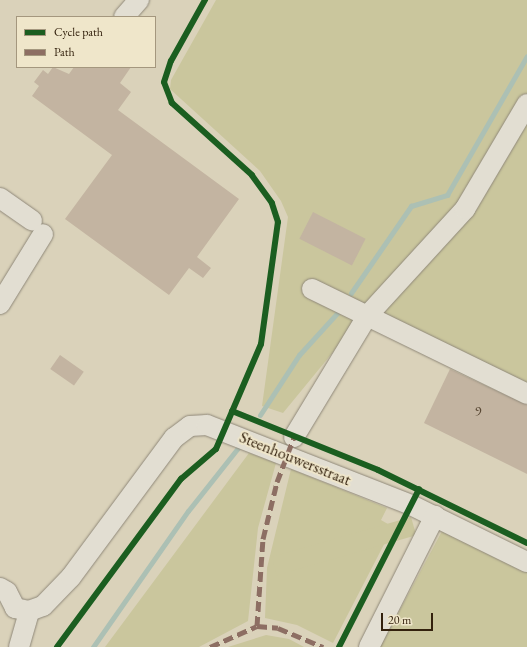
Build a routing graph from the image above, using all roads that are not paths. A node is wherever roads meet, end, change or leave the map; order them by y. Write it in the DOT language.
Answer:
graph roads {
  1 [pos="139,0"];
  2 [pos="125,16"];
  3 [pos="527,104"];
  4 [pos="0,198"];
  5 [pos="312,289"];
  6 [pos="0,304"];
  7 [pos="368,315"];
  8 [pos="527,394"];
  9 [pos="294,437"];
  10 [pos="435,516"];
  11 [pos="527,562"];
  12 [pos="0,588"];
  13 [pos="15,609"];
  14 [pos="19,647"];
  15 [pos="369,647"];
  1 -- 2 [label="street"];
  3 -- 7 [label="street"];
  4 -- 6 [label="street"];
  5 -- 7 [label="street"];
  7 -- 8 [label="street"];
  7 -- 9 [label="street"];
  10 -- 11 [label="street, Steenhouwersstraat"];
  10 -- 13 [label="street, Steenhouwersstraat"];
  10 -- 15 [label="street"];
  12 -- 13 [label="street"];
  13 -- 14 [label="street"];
}
